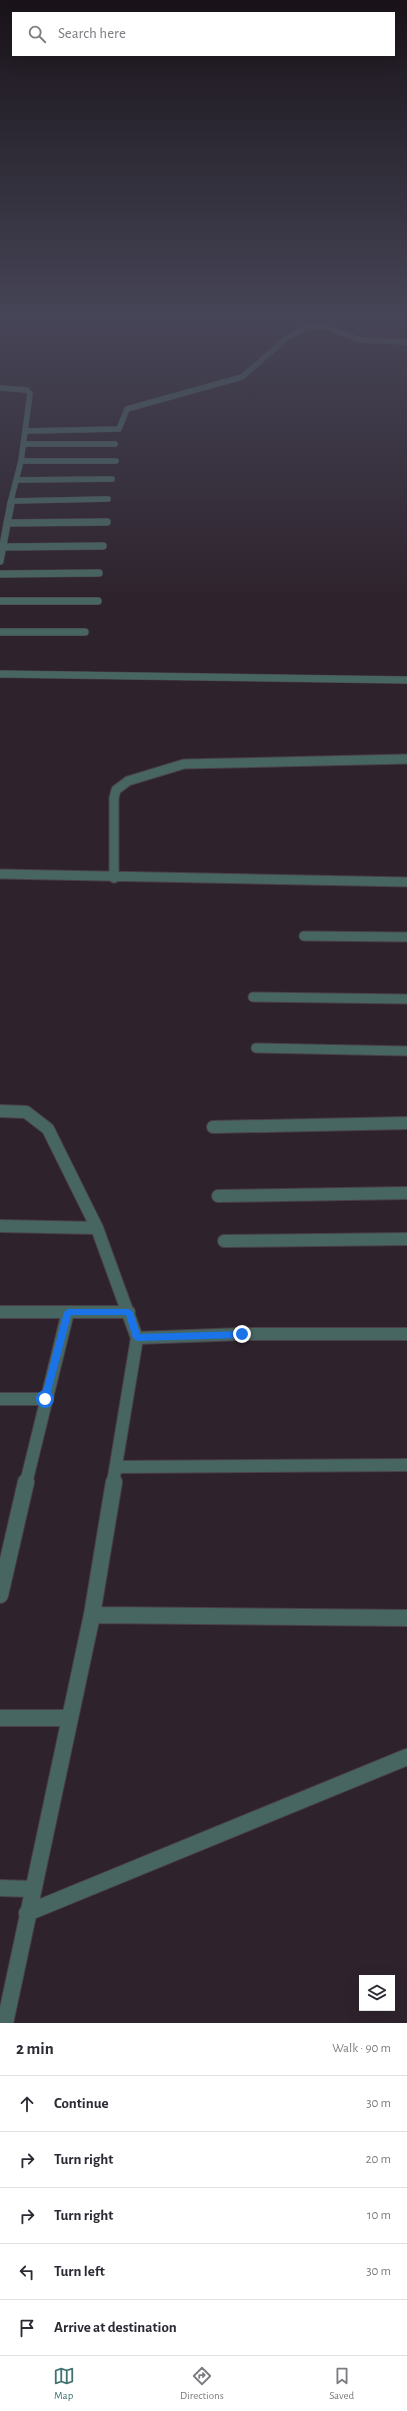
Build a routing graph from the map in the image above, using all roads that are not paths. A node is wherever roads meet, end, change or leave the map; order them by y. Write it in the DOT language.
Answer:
graph roads {
  1 [pos="28,410"];
  2 [pos="126,410"];
  3 [pos="26,431"];
  4 [pos="23,444"];
  5 [pos="115,444"];
  6 [pos="21,461"];
  7 [pos="116,461"];
  8 [pos="112,479"];
  9 [pos="17,480"];
  10 [pos="108,499"];
  11 [pos="11,501"];
  12 [pos="106,522"];
  13 [pos="7,523"];
  14 [pos="103,546"];
  15 [pos="4,547"];
  16 [pos="0,561"];
  17 [pos="99,573"];
  18 [pos="0,574"];
  19 [pos="0,601"];
  20 [pos="98,601"];
  21 [pos="0,632"];
  22 [pos="85,632"];
  23 [pos="0,674"];
  24 [pos="407,680"];
  25 [pos="407,759"];
  26 [pos="0,874"];
  27 [pos="114,878"];
  28 [pos="407,882"];
  29 [pos="304,936"];
  30 [pos="407,937"];
  31 [pos="253,997"];
  32 [pos="407,999"];
  33 [pos="256,1048"];
  34 [pos="407,1051"];
  35 [pos="0,1111"];
  36 [pos="407,1123"];
  37 [pos="213,1127"];
  38 [pos="407,1193"];
  39 [pos="218,1196"];
  40 [pos="0,1226"];
  41 [pos="97,1228"];
  42 [pos="407,1239"];
  43 [pos="224,1241"];
  44 [pos="0,1312"];
  45 [pos="68,1312"];
  46 [pos="129,1312"];
  47 [pos="407,1334"];
  48 [pos="137,1338"];
  49 [pos="0,1399"];
  50 [pos="45,1399"];
  51 [pos="407,1464"];
  52 [pos="116,1467"];
  53 [pos="0,1595"];
  54 [pos="92,1615"];
  55 [pos="407,1618"];
  56 [pos="0,1718"];
  57 [pos="69,1718"];
  58 [pos="407,1757"];
  59 [pos="0,1888"];
  60 [pos="32,1889"];
  61 [pos="27,1913"];
  62 [pos="5,2023"];
  1 -- 3 [label="street"];
  2 -- 3 [label="street"];
  3 -- 4 [label="street"];
  4 -- 5 [label="street"];
  4 -- 6 [label="street"];
  6 -- 7 [label="street"];
  6 -- 9 [label="street"];
  8 -- 9 [label="street"];
  9 -- 11 [label="street"];
  10 -- 11 [label="street"];
  11 -- 13 [label="street"];
  12 -- 13 [label="street"];
  13 -- 15 [label="street"];
  14 -- 15 [label="street"];
  15 -- 16 [label="street"];
  17 -- 18 [label="street"];
  19 -- 20 [label="street"];
  21 -- 22 [label="street"];
  23 -- 24 [label="street"];
  25 -- 27 [label="street"];
  26 -- 27 [label="street"];
  27 -- 28 [label="street"];
  29 -- 30 [label="street"];
  31 -- 32 [label="street"];
  33 -- 34 [label="street"];
  35 -- 41 [label="street"];
  36 -- 37 [label="street"];
  38 -- 39 [label="street"];
  40 -- 41 [label="street"];
  41 -- 46 [label="street"];
  42 -- 43 [label="street"];
  44 -- 45 [label="street"];
  45 -- 46 [label="street"];
  45 -- 50 [label="street"];
  46 -- 48 [label="street"];
  47 -- 48 [label="street"];
  48 -- 52 [label="street"];
  49 -- 50 [label="street"];
  50 -- 53 [label="street"];
  51 -- 52 [label="street"];
  52 -- 54 [label="street"];
  54 -- 55 [label="street"];
  54 -- 57 [label="street"];
  56 -- 57 [label="street"];
  57 -- 60 [label="street"];
  58 -- 61 [label="street"];
  59 -- 60 [label="street"];
  60 -- 61 [label="street"];
  61 -- 62 [label="street"];
}
